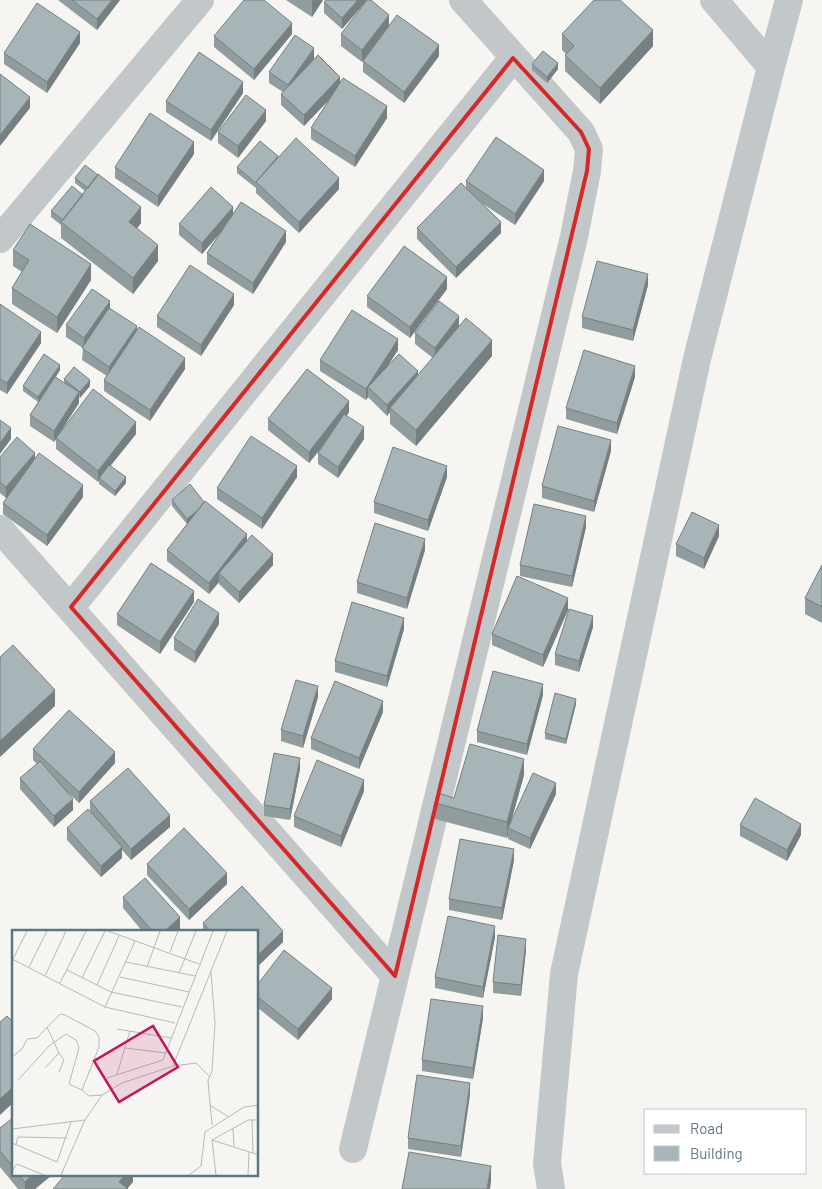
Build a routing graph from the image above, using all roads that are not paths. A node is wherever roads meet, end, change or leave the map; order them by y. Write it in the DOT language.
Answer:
graph roads {
  1 [pos="200,0"];
  2 [pos="463,0"];
  3 [pos="714,0"];
  4 [pos="788,0"];
  5 [pos="514,58"];
  6 [pos="771,67"];
  7 [pos="0,239"];
  8 [pos="0,529"];
  9 [pos="71,607"];
  10 [pos="395,976"];
  11 [pos="352,1149"];
  12 [pos="551,1189"];
  1 -- 7 [label="street"];
  2 -- 5 [label="street"];
  3 -- 6 [label="street"];
  4 -- 6 [label="street"];
  5 -- 9 [label="street"];
  5 -- 10 [label="street"];
  6 -- 12 [label="street"];
  8 -- 9 [label="street"];
  9 -- 10 [label="street"];
  10 -- 11 [label="street"];
}
